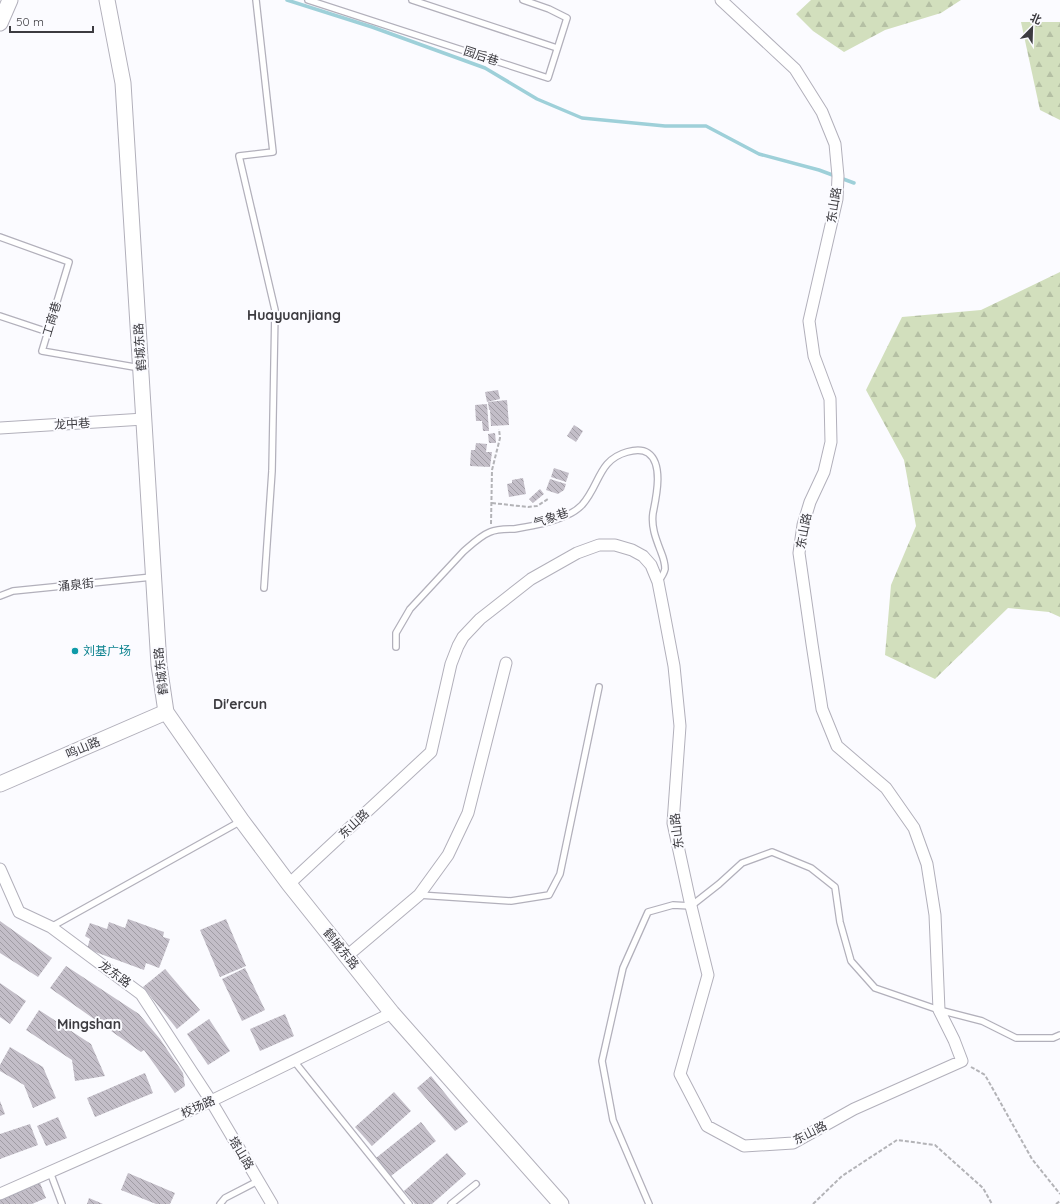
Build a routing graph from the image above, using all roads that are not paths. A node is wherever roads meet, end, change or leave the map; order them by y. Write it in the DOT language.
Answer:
graph roads {
  1 [pos="10,0"];
  2 [pos="107,0"];
  3 [pos="256,0"];
  4 [pos="308,0"];
  5 [pos="412,0"];
  6 [pos="523,0"];
  7 [pos="721,0"];
  8 [pos="324,2"];
  9 [pos="0,23"];
  10 [pos="557,48"];
  11 [pos="0,237"];
  12 [pos="0,316"];
  13 [pos="48,332"];
  14 [pos="141,368"];
  15 [pos="144,419"];
  16 [pos="0,428"];
  17 [pos="154,577"];
  18 [pos="658,582"];
  19 [pos="264,588"];
  20 [pos="0,596"];
  21 [pos="396,647"];
  22 [pos="506,663"];
  23 [pos="599,687"];
  24 [pos="166,712"];
  25 [pos="0,784"];
  26 [pos="242,821"];
  27 [pos="0,869"];
  28 [pos="290,884"];
  29 [pos="419,895"];
  30 [pos="691,906"];
  31 [pos="51,927"];
  32 [pos="347,956"];
  33 [pos="939,1010"];
  34 [pos="392,1013"];
  35 [pos="1060,1034"];
  36 [pos="294,1060"];
  37 [pos="211,1102"];
  38 [pos="50,1172"];
  39 [pos="258,1181"];
  40 [pos="476,1184"];
  41 [pos="0,1194"];
  42 [pos="62,1204"];
  43 [pos="220,1204"];
  44 [pos="272,1204"];
  45 [pos="408,1204"];
  46 [pos="451,1204"];
  47 [pos="561,1204"];
  48 [pos="649,1204"];
  1 -- 9 [label="street"];
  2 -- 14 [label="street, 鹤城东路"];
  3 -- 19 [label="lane"];
  4 -- 8 [label="lane, 园后巷"];
  5 -- 10 [label="lane"];
  6 -- 10 [label="lane, 园后巷"];
  7 -- 33 [label="street, 东山路"];
  8 -- 10 [label="lane, 园后巷"];
  11 -- 13 [label="lane, 工商巷"];
  12 -- 13 [label="lane"];
  13 -- 14 [label="lane, 工商巷"];
  14 -- 15 [label="street, 鹤城东路"];
  15 -- 16 [label="street, 龙中巷"];
  15 -- 17 [label="street, 鹤城东路"];
  17 -- 20 [label="lane, 涌泉街"];
  17 -- 24 [label="street, 鹤城东路"];
  18 -- 21 [label="lane, 气象巷"];
  18 -- 28 [label="street, 东山路"];
  18 -- 30 [label="street, 东山路"];
  22 -- 29 [label="street"];
  23 -- 29 [label="lane"];
  24 -- 25 [label="street, 鸣山路"];
  24 -- 26 [label="street, 鹤城东路"];
  26 -- 28 [label="street, 鹤城东路"];
  26 -- 31 [label="lane"];
  27 -- 31 [label="street, 龙东路"];
  28 -- 32 [label="street, 鹤城东路"];
  29 -- 32 [label="street"];
  30 -- 33 [label="lane"];
  30 -- 33 [label="street, 东山路"];
  30 -- 48 [label="lane"];
  31 -- 37 [label="street, 龙东路"];
  32 -- 34 [label="street, 鹤城东路"];
  33 -- 35 [label="lane"];
  34 -- 36 [label="street, 校场路"];
  34 -- 47 [label="street, 鹤城东路"];
  36 -- 37 [label="street, 校场路"];
  36 -- 45 [label="lane"];
  37 -- 38 [label="street, 校场路"];
  37 -- 39 [label="street, 塔山路"];
  38 -- 41 [label="street, 校场路"];
  38 -- 42 [label="lane"];
  39 -- 43 [label="lane"];
  39 -- 44 [label="street, 塔山路"];
  40 -- 46 [label="lane"];
}
